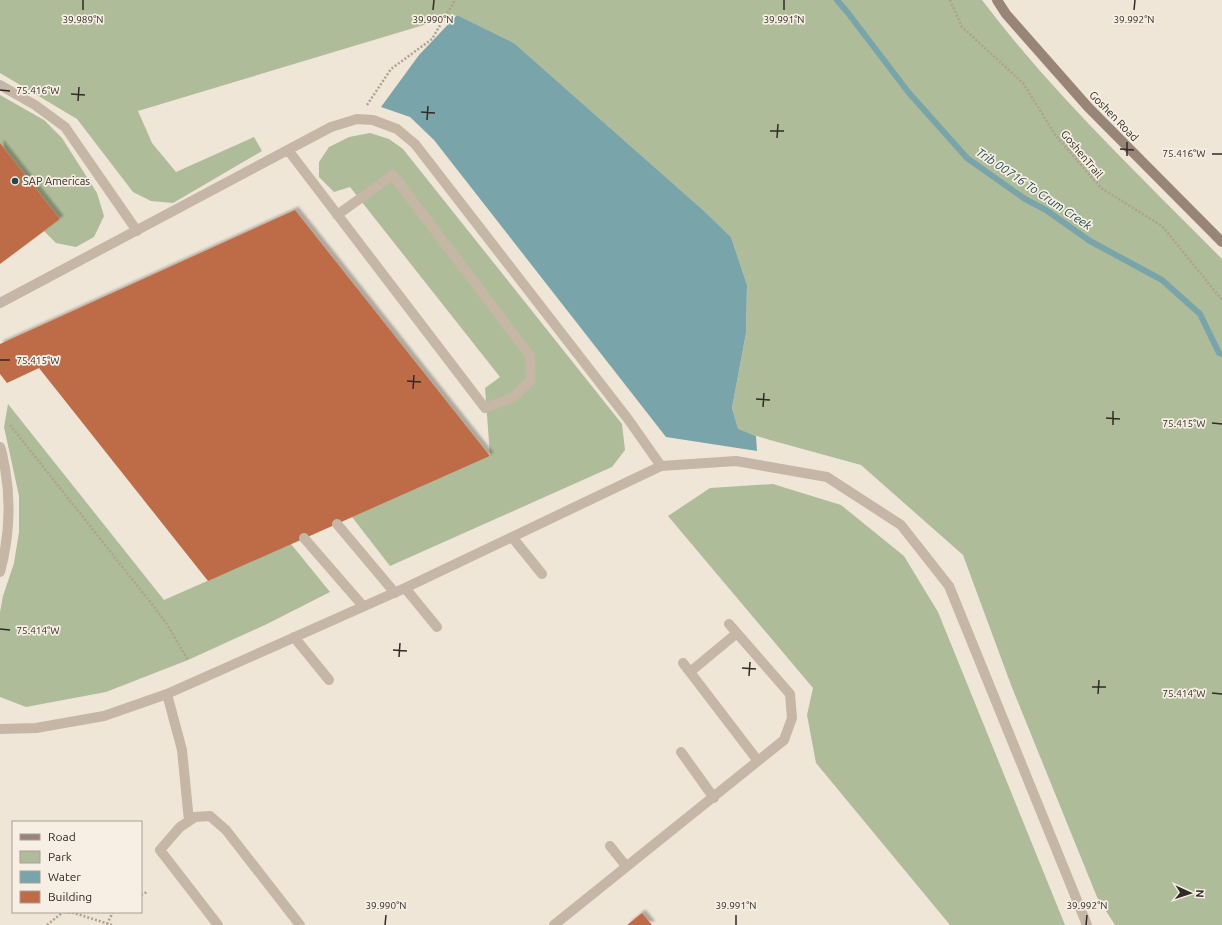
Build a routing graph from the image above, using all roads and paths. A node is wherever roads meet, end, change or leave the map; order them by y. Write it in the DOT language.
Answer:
graph roads {
  1 [pos="455,0"];
  2 [pos="950,0"];
  3 [pos="997,0"];
  4 [pos="0,85"];
  5 [pos="357,119"];
  6 [pos="288,150"];
  7 [pos="337,215"];
  8 [pos="137,231"];
  9 [pos="1222,242"];
  10 [pos="1222,300"];
  11 [pos="0,303"];
  12 [pos="10,424"];
  13 [pos="0,447"];
  14 [pos="661,466"];
  15 [pos="337,524"];
  16 [pos="512,537"];
  17 [pos="304,538"];
  18 [pos="0,572"];
  19 [pos="542,574"];
  20 [pos="405,588"];
  21 [pos="395,592"];
  22 [pos="363,606"];
  23 [pos="729,624"];
  24 [pos="437,627"];
  25 [pos="737,633"];
  26 [pos="294,637"];
  27 [pos="188,660"];
  28 [pos="683,663"];
  29 [pos="690,672"];
  30 [pos="329,680"];
  31 [pos="167,694"];
  32 [pos="0,729"];
  33 [pos="681,752"];
  34 [pos="758,761"];
  35 [pos="714,798"];
  36 [pos="189,821"];
  37 [pos="610,846"];
  38 [pos="626,866"];
  39 [pos="147,892"];
  40 [pos="142,894"];
  41 [pos="62,913"];
  42 [pos="74,913"];
  43 [pos="112,913"];
  44 [pos="107,924"];
  45 [pos="47,925"];
  46 [pos="112,925"];
  47 [pos="218,925"];
  48 [pos="300,925"];
  49 [pos="554,925"];
  50 [pos="1087,925"];
  1 -- 5 [label="path"];
  2 -- 10 [label="path, GoshenTrail"];
  3 -- 9 [label="main road, Goshen Road"];
  4 -- 8 [label="lane"];
  5 -- 6 [label="lane"];
  5 -- 14 [label="lane"];
  6 -- 7 [label="lane"];
  6 -- 8 [label="lane"];
  7 -- 7 [label="lane"];
  8 -- 11 [label="lane"];
  12 -- 27 [label="path"];
  13 -- 18 [label="lane"];
  14 -- 16 [label="lane"];
  14 -- 50 [label="lane"];
  15 -- 21 [label="lane"];
  16 -- 19 [label="lane"];
  16 -- 20 [label="lane"];
  17 -- 22 [label="lane"];
  20 -- 21 [label="lane"];
  20 -- 24 [label="lane"];
  21 -- 22 [label="lane"];
  22 -- 26 [label="lane"];
  23 -- 25 [label="lane"];
  25 -- 29 [label="lane"];
  25 -- 34 [label="lane"];
  26 -- 30 [label="lane"];
  26 -- 31 [label="lane"];
  28 -- 29 [label="lane"];
  29 -- 34 [label="lane"];
  31 -- 32 [label="lane"];
  31 -- 36 [label="lane"];
  33 -- 35 [label="lane"];
  34 -- 35 [label="lane"];
  35 -- 38 [label="lane"];
  36 -- 47 [label="lane"];
  36 -- 48 [label="lane"];
  37 -- 38 [label="lane"];
  38 -- 49 [label="lane"];
  39 -- 40 [label="path"];
  41 -- 45 [label="path"];
  42 -- 44 [label="path"];
  43 -- 44 [label="path"];
  44 -- 46 [label="path"];
}
